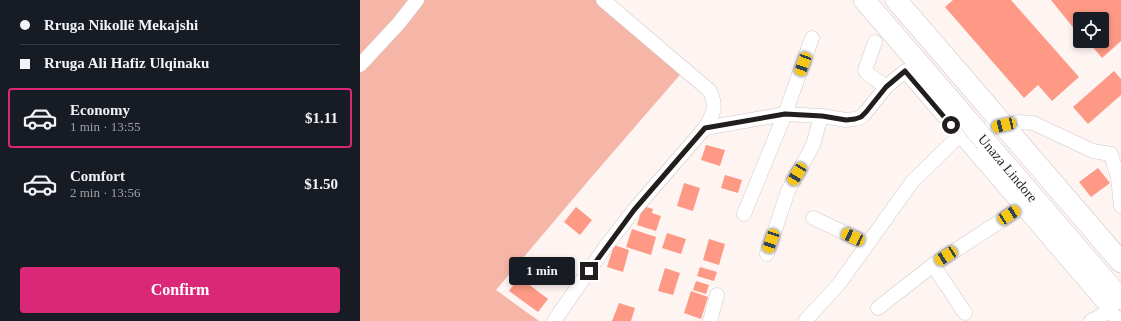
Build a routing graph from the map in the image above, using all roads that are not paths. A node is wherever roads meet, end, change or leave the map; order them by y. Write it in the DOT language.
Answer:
graph roads {
  1 [pos="417,0"];
  2 [pos="603,0"];
  3 [pos="864,0"];
  4 [pos="896,0"];
  5 [pos="812,38"];
  6 [pos="876,42"];
  7 [pos="360,65"];
  8 [pos="886,87"];
  9 [pos="785,114"];
  10 [pos="822,116"];
  11 [pos="963,127"];
  12 [pos="705,128"];
  13 [pos="1116,150"];
  14 [pos="1121,206"];
  15 [pos="1022,207"];
  16 [pos="744,214"];
  17 [pos="813,218"];
  18 [pos="867,243"];
  19 [pos="767,254"];
  20 [pos="1121,262"];
  21 [pos="933,265"];
  22 [pos="717,295"];
  23 [pos="878,308"];
  24 [pos="1116,310"];
  25 [pos="965,314"];
  26 [pos="554,321"];
  27 [pos="710,321"];
  28 [pos="805,321"];
  29 [pos="1091,321"];
  1 -- 7 [label="street"];
  2 -- 12 [label="street"];
  3 -- 11 [label="highway, Unaza Lindore"];
  4 -- 20 [label="highway, Unaza Lindore, bridge"];
  5 -- 9 [label="street"];
  6 -- 8 [label="street"];
  8 -- 10 [label="street"];
  8 -- 11 [label="street"];
  9 -- 10 [label="street"];
  9 -- 12 [label="street"];
  9 -- 16 [label="street"];
  10 -- 19 [label="street"];
  11 -- 13 [label="street"];
  11 -- 15 [label="street"];
  11 -- 18 [label="street"];
  11 -- 24 [label="highway, Unaza Lindore, bridge"];
  12 -- 26 [label="street"];
  13 -- 14 [label="street"];
  15 -- 21 [label="street"];
  15 -- 24 [label="street"];
  17 -- 18 [label="street"];
  18 -- 28 [label="street"];
  21 -- 23 [label="street"];
  21 -- 25 [label="street"];
  22 -- 27 [label="street"];
  24 -- 29 [label="street"];
}
